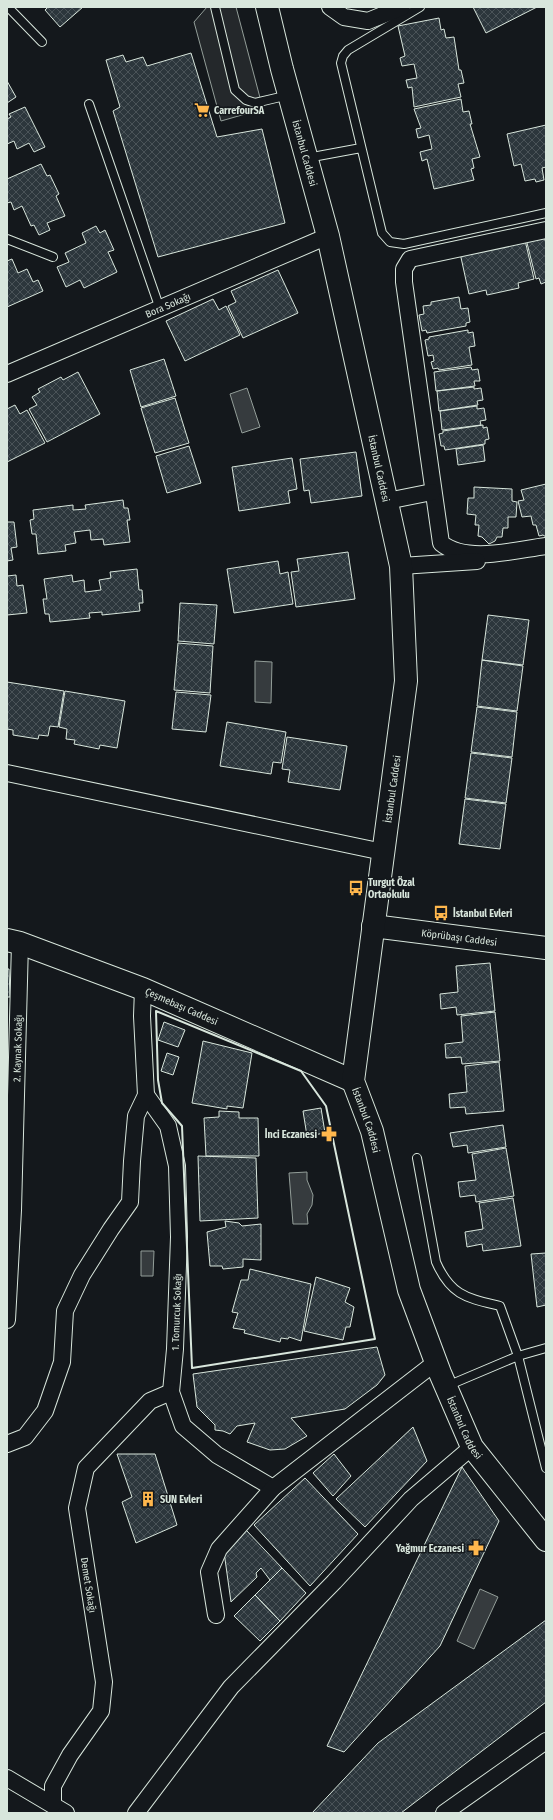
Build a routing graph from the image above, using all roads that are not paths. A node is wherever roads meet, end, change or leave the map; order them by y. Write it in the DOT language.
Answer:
graph roads {
  1 [pos="8,7"];
  2 [pos="215,7"];
  3 [pos="267,7"];
  4 [pos="330,7"];
  5 [pos="402,7"];
  6 [pos="420,7"];
  7 [pos="42,42"];
  8 [pos="289,95"];
  9 [pos="89,104"];
  10 [pos="361,148"];
  11 [pos="307,158"];
  12 [pos="546,213"];
  13 [pos="546,230"];
  14 [pos="328,236"];
  15 [pos="7,239"];
  16 [pos="53,257"];
  17 [pos="160,309"];
  18 [pos="7,374"];
  19 [pos="432,492"];
  20 [pos="387,501"];
  21 [pos="546,546"];
  22 [pos="546,557"];
  23 [pos="401,566"];
  24 [pos="7,774"];
  25 [pos="383,852"];
  26 [pos="373,926"];
  27 [pos="13,942"];
  28 [pos="546,948"];
  29 [pos="143,989"];
  30 [pos="353,1081"];
  31 [pos="146,1094"];
  32 [pos="416,1158"];
  33 [pos="7,1320"];
  34 [pos="546,1348"];
  35 [pos="518,1356"];
  36 [pos="436,1362"];
  37 [pos="446,1387"];
  38 [pos="171,1392"];
  39 [pos="7,1444"];
  40 [pos="472,1447"];
  41 [pos="546,1468"];
  42 [pos="273,1488"];
  43 [pos="546,1540"];
  44 [pos="216,1615"];
  45 [pos="546,1741"];
  46 [pos="7,1778"];
  47 [pos="60,1809"];
  48 [pos="136,1813"];
  49 [pos="444,1813"];
  1 -- 7 [label="lane"];
  2 -- 8 [label="lane"];
  3 -- 8 [label="main road, İstanbul Caddesi"];
  4 -- 5 [label="street"];
  6 -- 10 [label="lane"];
  8 -- 11 [label="main road, İstanbul Caddesi"];
  9 -- 17 [label="lane"];
  10 -- 11 [label="lane"];
  10 -- 12 [label="lane"];
  11 -- 14 [label="main road, İstanbul Caddesi"];
  13 -- 19 [label="street"];
  14 -- 17 [label="street, Bora Sokağı"];
  14 -- 20 [label="main road, İstanbul Caddesi"];
  15 -- 16 [label="lane"];
  17 -- 18 [label="street, Bora Sokağı"];
  19 -- 20 [label="street"];
  19 -- 21 [label="street"];
  20 -- 23 [label="main road, İstanbul Caddesi"];
  22 -- 23 [label="street"];
  23 -- 25 [label="main road, İstanbul Caddesi"];
  24 -- 25 [label="street"];
  25 -- 26 [label="main road, İstanbul Caddesi"];
  26 -- 28 [label="main road, Köprübaşı Caddesi"];
  26 -- 30 [label="main road, İstanbul Caddesi"];
  27 -- 29 [label="main road, Çeşmebaşı Caddesi"];
  27 -- 33 [label="street, 2. Kaynak Sokağı"];
  29 -- 30 [label="main road, Çeşmebaşı Caddesi"];
  29 -- 31 [label="street"];
  30 -- 36 [label="main road, İstanbul Caddesi"];
  31 -- 38 [label="street, 1. Tomurcuk Sokağı"];
  31 -- 39 [label="street"];
  32 -- 35 [label="lane"];
  34 -- 35 [label="lane"];
  35 -- 37 [label="lane"];
  35 -- 41 [label="lane"];
  36 -- 37 [label="main road, İstanbul Caddesi"];
  36 -- 42 [label="street"];
  37 -- 40 [label="main road, İstanbul Caddesi"];
  38 -- 42 [label="street, 1. Tomurcuk Sokağı"];
  38 -- 47 [label="street, Demet Sokağı"];
  40 -- 43 [label="main road, İstanbul Caddesi"];
  40 -- 48 [label="street"];
  42 -- 44 [label="street"];
  45 -- 49 [label="street"];
  46 -- 47 [label="street"];
}
